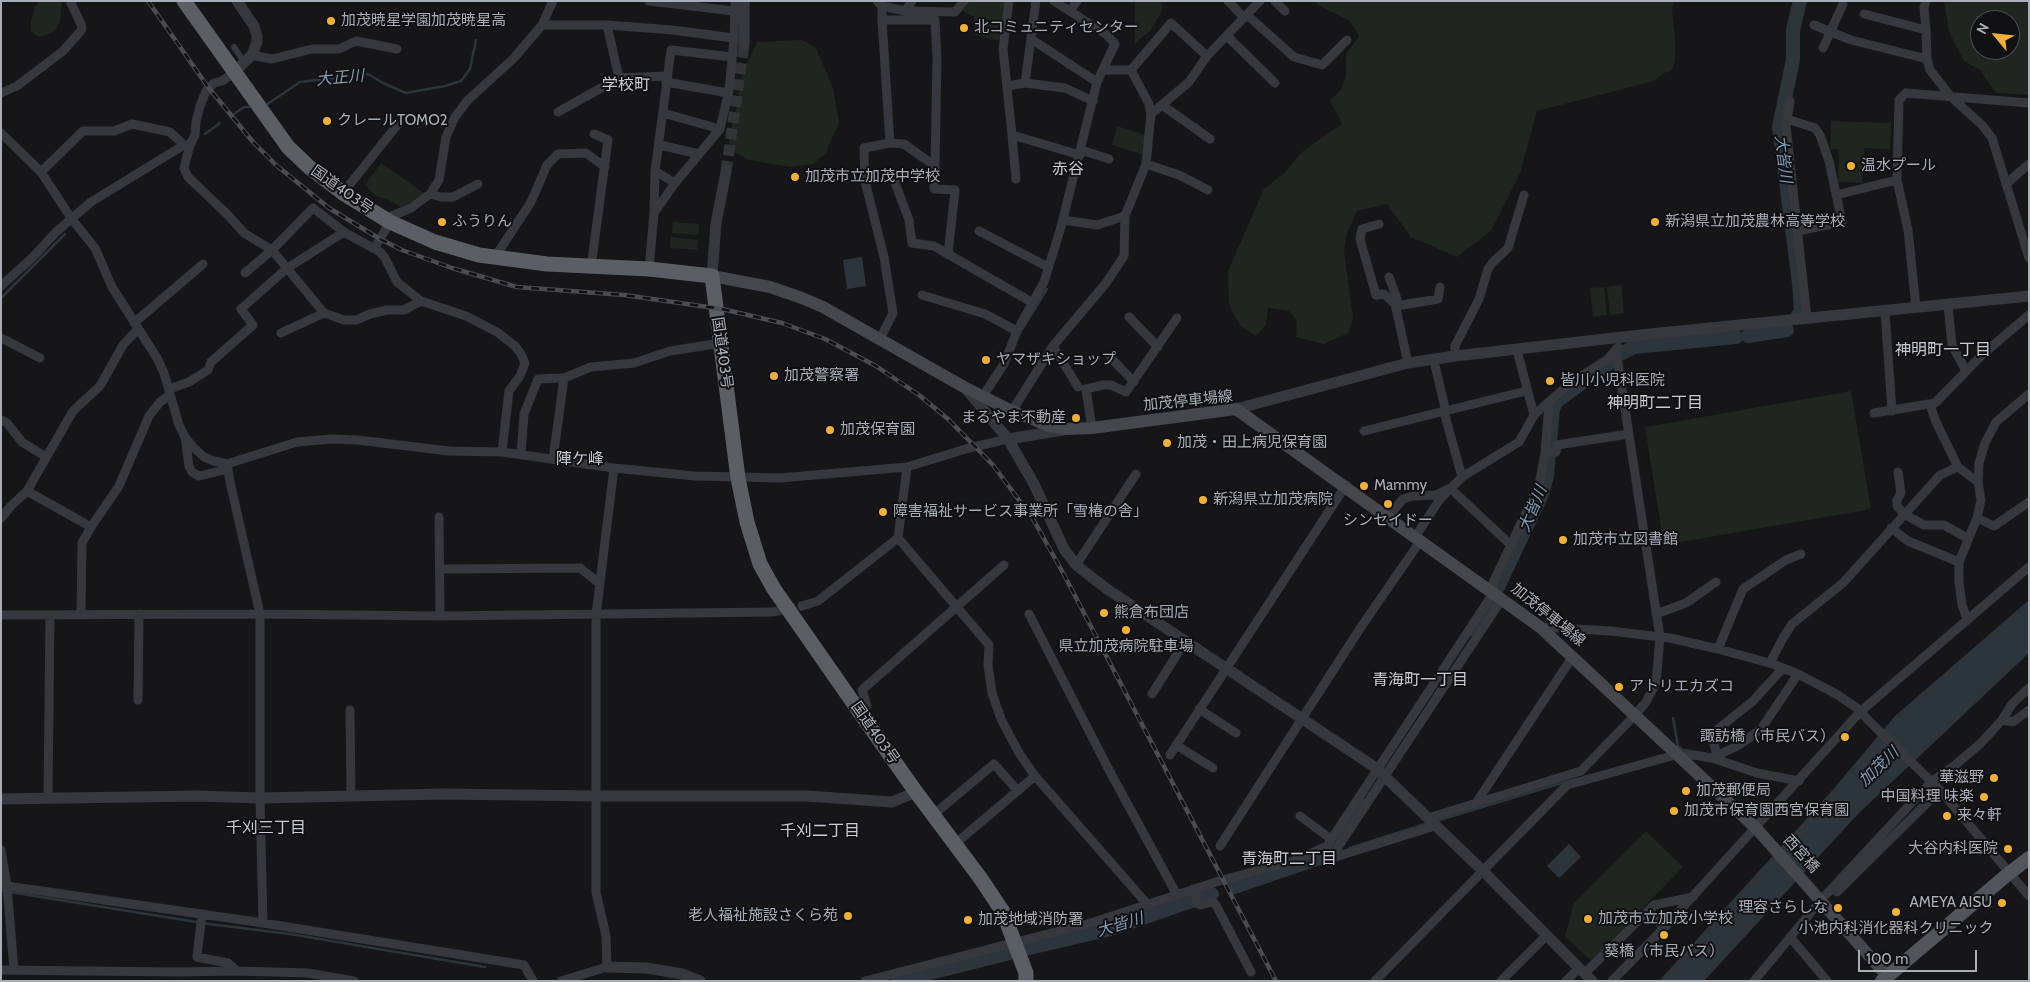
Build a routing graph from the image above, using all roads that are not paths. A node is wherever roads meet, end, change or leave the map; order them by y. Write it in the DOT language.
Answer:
graph roads {
  1 [pos="70,1"];
  2 [pos="184,1"];
  3 [pos="237,1"];
  4 [pos="554,1"];
  5 [pos="648,1"];
  6 [pos="744,1"];
  7 [pos="912,1"];
  8 [pos="964,1"];
  9 [pos="1009,1"];
  10 [pos="1036,1"];
  11 [pos="1054,1"];
  12 [pos="1077,1"];
  13 [pos="1260,1"];
  14 [pos="1275,1"];
  15 [pos="1926,1"];
  16 [pos="880,3"];
  17 [pos="1231,3"];
  18 [pos="1843,4"];
  19 [pos="734,6"];
  20 [pos="905,11"];
  21 [pos="1070,11"];
  22 [pos="1285,11"];
  23 [pos="1864,14"];
  24 [pos="1246,16"];
  25 [pos="882,20"];
  26 [pos="607,25"];
  27 [pos="1814,25"];
  28 [pos="542,26"];
  29 [pos="1926,30"];
  30 [pos="1831,32"];
  31 [pos="1227,36"];
  32 [pos="734,38"];
  33 [pos="1031,39"];
  34 [pos="1346,40"];
  35 [pos="744,45"];
  36 [pos="234,47"];
  37 [pos="397,48"];
  38 [pos="1823,48"];
  39 [pos="1207,56"];
  40 [pos="732,57"];
  41 [pos="1927,59"];
  42 [pos="243,63"];
  43 [pos="1104,70"];
  44 [pos="1131,70"];
  45 [pos="619,78"];
  46 [pos="667,79"];
  47 [pos="1097,82"];
  48 [pos="1026,83"];
  49 [pos="1275,83"];
  50 [pos="1007,86"];
  51 [pos="1,93"];
  52 [pos="728,94"];
  53 [pos="1951,98"];
  54 [pos="1093,101"];
  55 [pos="1790,101"];
  56 [pos="2029,103"];
  57 [pos="1162,105"];
  58 [pos="558,112"];
  59 [pos="663,113"];
  60 [pos="1151,114"];
  61 [pos="1787,119"];
  62 [pos="398,124"];
  63 [pos="720,128"];
  64 [pos="1,133"];
  65 [pos="594,134"];
  66 [pos="1012,136"];
  67 [pos="1210,139"];
  68 [pos="890,143"];
  69 [pos="187,145"];
  70 [pos="660,145"];
  71 [pos="1080,153"];
  72 [pos="699,154"];
  73 [pos="1109,158"];
  74 [pos="1146,164"];
  75 [pos="2029,164"];
  76 [pos="934,166"];
  77 [pos="605,167"];
  78 [pos="655,171"];
  79 [pos="41,172"];
  80 [pos="726,172"];
  81 [pos="891,172"];
  82 [pos="1016,179"];
  83 [pos="1897,180"];
  84 [pos="675,183"];
  85 [pos="478,184"];
  86 [pos="2006,184"];
  87 [pos="1208,190"];
  88 [pos="342,193"];
  89 [pos="430,194"];
  90 [pos="1524,194"];
  91 [pos="1836,195"];
  92 [pos="654,213"];
  93 [pos="1125,216"];
  94 [pos="71,218"];
  95 [pos="1063,220"];
  96 [pos="387,221"];
  97 [pos="1379,224"];
  98 [pos="979,231"];
  99 [pos="1797,231"];
  100 [pos="344,232"];
  101 [pos="374,249"];
  102 [pos="272,250"];
  103 [pos="948,254"];
  104 [pos="495,257"];
  105 [pos="2029,258"];
  106 [pos="203,264"];
  107 [pos="591,267"];
  108 [pos="1048,267"];
  109 [pos="286,269"];
  110 [pos="649,270"];
  111 [pos="245,273"];
  112 [pos="712,276"];
  113 [pos="1390,277"];
  114 [pos="1,286"];
  115 [pos="1440,286"];
  116 [pos="922,295"];
  117 [pos="2029,296"];
  118 [pos="421,301"];
  119 [pos="1033,303"];
  120 [pos="1396,305"];
  121 [pos="1948,305"];
  122 [pos="1916,308"];
  123 [pos="1886,311"];
  124 [pos="324,313"];
  125 [pos="2029,315"];
  126 [pos="1129,317"];
  127 [pos="1177,318"];
  128 [pos="1807,318"];
  129 [pos="136,326"];
  130 [pos="1017,331"];
  131 [pos="281,333"];
  132 [pos="720,336"];
  133 [pos="1625,336"];
  134 [pos="1,338"];
  135 [pos="880,339"];
  136 [pos="1053,346"];
  137 [pos="1158,347"];
  138 [pos="1517,350"];
  139 [pos="1616,350"];
  140 [pos="1455,356"];
  141 [pos="40,358"];
  142 [pos="1111,358"];
  143 [pos="1434,361"];
  144 [pos="1408,363"];
  145 [pos="1966,371"];
  146 [pos="564,378"];
  147 [pos="1134,382"];
  148 [pos="964,387"];
  149 [pos="1078,387"];
  150 [pos="170,392"];
  151 [pos="1522,392"];
  152 [pos="2029,394"];
  153 [pos="983,396"];
  154 [pos="1549,404"];
  155 [pos="1930,405"];
  156 [pos="1236,408"];
  157 [pos="1012,411"];
  158 [pos="1892,411"];
  159 [pos="1445,412"];
  160 [pos="1874,413"];
  161 [pos="1534,415"];
  162 [pos="1,420"];
  163 [pos="1092,428"];
  164 [pos="1067,429"];
  165 [pos="1364,431"];
  166 [pos="1629,434"];
  167 [pos="185,437"];
  168 [pos="1008,439"];
  169 [pos="502,452"];
  170 [pos="1545,452"];
  171 [pos="521,454"];
  172 [pos="46,457"];
  173 [pos="553,459"];
  174 [pos="228,467"];
  175 [pos="907,467"];
  176 [pos="1958,467"];
  177 [pos="614,468"];
  178 [pos="1898,472"];
  179 [pos="1136,474"];
  180 [pos="1462,477"];
  181 [pos="738,478"];
  182 [pos="1978,482"];
  183 [pos="1346,485"];
  184 [pos="1450,488"];
  185 [pos="27,491"];
  186 [pos="2029,502"];
  187 [pos="1904,514"];
  188 [pos="439,517"];
  189 [pos="1388,517"];
  190 [pos="1,518"];
  191 [pos="1977,518"];
  192 [pos="91,526"];
  193 [pos="1891,528"];
  194 [pos="898,538"];
  195 [pos="1967,538"];
  196 [pos="1418,539"];
  197 [pos="1512,546"];
  198 [pos="1801,554"];
  199 [pos="1959,562"];
  200 [pos="1004,565"];
  201 [pos="1076,565"];
  202 [pos="2029,567"];
  203 [pos="440,569"];
  204 [pos="1716,582"];
  205 [pos="599,583"];
  206 [pos="1498,595"];
  207 [pos="802,606"];
  208 [pos="956,608"];
  209 [pos="773,612"];
  210 [pos="139,614"];
  211 [pos="260,614"];
  212 [pos="1029,614"];
  213 [pos="1656,614"];
  214 [pos="1,615"];
  215 [pos="50,615"];
  216 [pos="81,615"];
  217 [pos="596,615"];
  218 [pos="440,616"];
  219 [pos="1967,619"];
  220 [pos="1540,626"];
  221 [pos="1660,637"];
  222 [pos="1186,640"];
  223 [pos="1718,649"];
  224 [pos="1573,656"];
  225 [pos="1770,663"];
  226 [pos="1227,667"];
  227 [pos="1783,668"];
  228 [pos="1798,674"];
  229 [pos="2029,688"];
  230 [pos="1152,694"];
  231 [pos="138,700"];
  232 [pos="1199,709"];
  233 [pos="350,710"];
  234 [pos="861,714"];
  235 [pos="1864,715"];
  236 [pos="2027,715"];
  237 [pos="1635,716"];
  238 [pos="1302,718"];
  239 [pos="2002,720"];
  240 [pos="1236,733"];
  241 [pos="1176,745"];
  242 [pos="1170,755"];
  243 [pos="1680,755"];
  244 [pos="1715,757"];
  245 [pos="1213,768"];
  246 [pos="1381,772"];
  247 [pos="1579,772"];
  248 [pos="1035,776"];
  249 [pos="1929,780"];
  250 [pos="1799,781"];
  251 [pos="1568,785"];
  252 [pos="1940,790"];
  253 [pos="1018,791"];
  254 [pos="916,792"];
  255 [pos="351,795"];
  256 [pos="596,796"];
  257 [pos="48,797"];
  258 [pos="260,798"];
  259 [pos="1,799"];
  260 [pos="1476,803"];
  261 [pos="934,815"];
  262 [pos="1300,816"];
  263 [pos="1431,822"];
  264 [pos="1758,830"];
  265 [pos="1331,839"];
  266 [pos="955,844"];
  267 [pos="1220,846"];
  268 [pos="1,850"];
  269 [pos="2028,860"];
  270 [pos="1483,871"];
  271 [pos="2008,874"];
  272 [pos="7,886"];
  273 [pos="1177,895"];
  274 [pos="1196,895"];
  275 [pos="5,896"];
  276 [pos="2029,896"];
  277 [pos="1693,897"];
  278 [pos="1821,900"];
  279 [pos="1148,905"];
  280 [pos="1649,910"];
  281 [pos="202,914"];
  282 [pos="263,923"];
  283 [pos="1664,928"];
  284 [pos="1547,935"];
  285 [pos="1790,937"];
  286 [pos="1015,942"];
  287 [pos="607,968"];
  288 [pos="1,970"];
  289 [pos="14,970"];
  290 [pos="237,971"];
  291 [pos="1251,972"];
  292 [pos="1585,974"];
  293 [pos="1885,978"];
  294 [pos="354,981"];
  295 [pos="532,981"];
  296 [pos="561,981"];
  297 [pos="700,981"];
  298 [pos="866,981"];
  299 [pos="1026,981"];
  300 [pos="1375,981"];
  301 [pos="1501,981"];
  302 [pos="1566,981"];
  303 [pos="1612,981"];
  304 [pos="1754,981"];
  305 [pos="1827,981"];
  1 -- 51 [label="street"];
  2 -- 42 [label="highway, 国道403号"];
  3 -- 42 [label="street"];
  4 -- 28 [label="street"];
  5 -- 19 [label="street"];
  6 -- 35 [label="street"];
  7 -- 20 [label="street"];
  8 -- 20 [label="street"];
  9 -- 50 [label="street"];
  10 -- 33 [label="street"];
  11 -- 21 [label="street"];
  12 -- 21 [label="street"];
  13 -- 24 [label="street"];
  14 -- 22 [label="street"];
  15 -- 29 [label="street"];
  16 -- 20 [label="street"];
  16 -- 25 [label="street"];
  17 -- 24 [label="street"];
  18 -- 30 [label="street"];
  19 -- 32 [label="street"];
  21 -- 43 [label="street"];
  23 -- 29 [label="street"];
  24 -- 31 [label="street"];
  24 -- 34 [label="street"];
  25 -- 68 [label="street"];
  25 -- 76 [label="street"];
  26 -- 28 [label="street"];
  26 -- 32 [label="street"];
  26 -- 45 [label="street"];
  27 -- 30 [label="street"];
  28 -- 89 [label="street"];
  29 -- 41 [label="street"];
  30 -- 38 [label="street"];
  30 -- 41 [label="street"];
  31 -- 39 [label="street"];
  31 -- 49 [label="street"];
  32 -- 40 [label="street"];
  33 -- 47 [label="street"];
  33 -- 48 [label="street"];
  36 -- 42 [label="street"];
  37 -- 42 [label="street"];
  39 -- 44 [label="street"];
  39 -- 57 [label="street"];
  40 -- 46 [label="street"];
  40 -- 52 [label="street"];
  41 -- 53 [label="street"];
  42 -- 69 [label="street"];
  42 -- 88 [label="highway, 国道403号"];
  43 -- 44 [label="street"];
  43 -- 47 [label="street"];
  44 -- 60 [label="street"];
  45 -- 46 [label="street"];
  45 -- 58 [label="street"];
  46 -- 52 [label="street"];
  46 -- 59 [label="street"];
  47 -- 54 [label="street"];
  48 -- 50 [label="street"];
  48 -- 54 [label="street"];
  50 -- 66 [label="street"];
  52 -- 63 [label="street"];
  53 -- 56 [label="street"];
  53 -- 83 [label="street"];
  53 -- 86 [label="street"];
  54 -- 71 [label="street"];
  55 -- 61 [label="street"];
  57 -- 60 [label="street"];
  57 -- 67 [label="street"];
  59 -- 63 [label="street"];
  59 -- 70 [label="street"];
  60 -- 74 [label="street"];
  61 -- 91 [label="street"];
  61 -- 99 [label="street"];
  62 -- 88 [label="street"];
  63 -- 72 [label="street"];
  64 -- 79 [label="street"];
  65 -- 77 [label="street"];
  66 -- 71 [label="street"];
  66 -- 82 [label="street"];
  68 -- 76 [label="street"];
  68 -- 135 [label="street"];
  69 -- 79 [label="street"];
  69 -- 94 [label="street"];
  69 -- 102 [label="street"];
  70 -- 72 [label="street"];
  70 -- 78 [label="street"];
  71 -- 73 [label="street"];
  71 -- 95 [label="street"];
  72 -- 84 [label="street"];
  74 -- 87 [label="street"];
  74 -- 93 [label="street"];
  75 -- 86 [label="street"];
  76 -- 103 [label="street"];
  77 -- 104 [label="street"];
  77 -- 107 [label="street"];
  78 -- 84 [label="street"];
  78 -- 92 [label="street"];
  79 -- 94 [label="street"];
  80 -- 112 [label="street"];
  81 -- 103 [label="street"];
  83 -- 91 [label="street"];
  83 -- 122 [label="street"];
  84 -- 92 [label="street"];
  85 -- 89 [label="street"];
  86 -- 105 [label="street"];
  88 -- 96 [label="highway, 国道403号"];
  89 -- 96 [label="street"];
  90 -- 140 [label="street"];
  91 -- 99 [label="street"];
  92 -- 110 [label="street"];
  93 -- 95 [label="street"];
  93 -- 136 [label="street"];
  94 -- 114 [label="street"];
  94 -- 129 [label="street"];
  95 -- 108 [label="street"];
  96 -- 101 [label="street"];
  96 -- 104 [label="highway, 国道403号"];
  97 -- 120 [label="street"];
  98 -- 108 [label="street"];
  99 -- 128 [label="street"];
  100 -- 101 [label="street"];
  100 -- 102 [label="street"];
  100 -- 109 [label="street"];
  101 -- 118 [label="street"];
  102 -- 109 [label="street"];
  102 -- 111 [label="street"];
  103 -- 119 [label="street"];
  104 -- 107 [label="highway, 国道403号"];
  106 -- 129 [label="street"];
  107 -- 110 [label="highway, 国道403号"];
  108 -- 119 [label="street"];
  109 -- 124 [label="street"];
  109 -- 150 [label="street"];
  110 -- 112 [label="highway, 国道403号"];
  112 -- 132 [label="highway, 国道403号"];
  112 -- 135 [label="main road, 加茂停車場線"];
  113 -- 120 [label="street"];
  115 -- 120 [label="street"];
  116 -- 130 [label="street"];
  117 -- 121 [label="street"];
  118 -- 124 [label="street"];
  118 -- 169 [label="street"];
  119 -- 130 [label="street"];
  120 -- 144 [label="street"];
  121 -- 122 [label="street"];
  121 -- 145 [label="street"];
  122 -- 123 [label="street"];
  123 -- 128 [label="street"];
  123 -- 158 [label="street"];
  124 -- 131 [label="street"];
  125 -- 145 [label="street"];
  126 -- 137 [label="street"];
  127 -- 137 [label="street"];
  128 -- 133 [label="street"];
  129 -- 150 [label="street"];
  129 -- 172 [label="street"];
  130 -- 153 [label="street"];
  132 -- 146 [label="street"];
  132 -- 181 [label="highway, 国道403号"];
  133 -- 138 [label="street"];
  133 -- 139 [label="street"];
  134 -- 141 [label="street"];
  135 -- 148 [label="main road, 加茂停車場線"];
  136 -- 149 [label="street"];
  136 -- 157 [label="street"];
  137 -- 147 [label="street"];
  138 -- 140 [label="street"];
  138 -- 161 [label="street"];
  139 -- 154 [label="street"];
  139 -- 166 [label="street"];
  140 -- 143 [label="street"];
  142 -- 147 [label="street"];
  143 -- 144 [label="street"];
  143 -- 159 [label="street"];
  144 -- 156 [label="street"];
  145 -- 155 [label="street"];
  146 -- 171 [label="street"];
  146 -- 173 [label="street"];
  147 -- 163 [label="street"];
  148 -- 153 [label="main road, 加茂停車場線"];
  148 -- 168 [label="street"];
  150 -- 167 [label="street"];
  150 -- 192 [label="street"];
  151 -- 159 [label="street"];
  152 -- 182 [label="street"];
  153 -- 157 [label="main road, 加茂停車場線"];
  154 -- 161 [label="street"];
  154 -- 170 [label="street"];
  155 -- 158 [label="street"];
  155 -- 176 [label="street"];
  156 -- 163 [label="main road, 加茂停車場線"];
  156 -- 183 [label="main road, 加茂停車場線"];
  157 -- 164 [label="main road, 加茂停車場線"];
  158 -- 160 [label="street"];
  159 -- 165 [label="street"];
  159 -- 180 [label="street"];
  161 -- 180 [label="street"];
  162 -- 172 [label="street"];
  163 -- 164 [label="main road, 加茂停車場線"];
  164 -- 168 [label="street"];
  166 -- 170 [label="street"];
  166 -- 213 [label="street"];
  167 -- 174 [label="street"];
  167 -- 174 [label="street"];
  168 -- 175 [label="street"];
  168 -- 201 [label="street"];
  169 -- 171 [label="street"];
  169 -- 174 [label="street"];
  170 -- 197 [label="street"];
  171 -- 173 [label="street"];
  172 -- 185 [label="street"];
  173 -- 177 [label="street"];
  174 -- 211 [label="street"];
  175 -- 181 [label="street"];
  175 -- 194 [label="street"];
  176 -- 182 [label="street"];
  176 -- 187 [label="street"];
  177 -- 181 [label="street"];
  177 -- 205 [label="street"];
  178 -- 187 [label="street"];
  179 -- 201 [label="street"];
  180 -- 184 [label="street"];
  181 -- 234 [label="highway, 国道403号"];
  182 -- 191 [label="street"];
  183 -- 189 [label="main road, 加茂停車場線"];
  183 -- 226 [label="street"];
  184 -- 189 [label="street"];
  184 -- 196 [label="street"];
  184 -- 197 [label="street"];
  185 -- 190 [label="street"];
  185 -- 192 [label="street"];
  186 -- 191 [label="street"];
  187 -- 193 [label="street"];
  187 -- 195 [label="street"];
  188 -- 203 [label="street"];
  189 -- 196 [label="main road, 加茂停車場線"];
  191 -- 195 [label="street"];
  192 -- 216 [label="street"];
  193 -- 199 [label="street"];
  193 -- 225 [label="street"];
  194 -- 207 [label="street"];
  194 -- 208 [label="street"];
  195 -- 199 [label="street"];
  196 -- 206 [label="main road, 加茂停車場線"];
  196 -- 238 [label="street"];
  197 -- 206 [label="street"];
  198 -- 223 [label="street"];
  199 -- 219 [label="street"];
  200 -- 208 [label="street"];
  201 -- 222 [label="street"];
  202 -- 219 [label="street"];
  203 -- 205 [label="street"];
  203 -- 218 [label="street"];
  204 -- 213 [label="street"];
  205 -- 217 [label="street"];
  206 -- 220 [label="main road, 加茂停車場線"];
  206 -- 246 [label="street"];
  208 -- 234 [label="street"];
  208 -- 248 [label="street"];
  209 -- 217 [label="street"];
  210 -- 211 [label="street"];
  210 -- 216 [label="street"];
  210 -- 231 [label="street"];
  211 -- 218 [label="street"];
  211 -- 258 [label="street"];
  212 -- 273 [label="street"];
  213 -- 221 [label="street"];
  214 -- 215 [label="street"];
  215 -- 216 [label="street"];
  215 -- 257 [label="street"];
  217 -- 218 [label="street"];
  217 -- 256 [label="street"];
  219 -- 235 [label="street"];
  220 -- 221 [label="street"];
  220 -- 224 [label="main road, 加茂停車場線"];
  221 -- 223 [label="street"];
  221 -- 237 [label="street"];
  222 -- 226 [label="street"];
  222 -- 230 [label="street"];
  223 -- 225 [label="street"];
  224 -- 237 [label="main road, 加茂停車場線"];
  224 -- 260 [label="street"];
  225 -- 227 [label="street"];
  226 -- 232 [label="street"];
  226 -- 238 [label="street"];
  227 -- 228 [label="street"];
  227 -- 244 [label="street"];
  228 -- 235 [label="street"];
  228 -- 244 [label="street"];
  229 -- 239 [label="street"];
  232 -- 240 [label="street"];
  232 -- 241 [label="street"];
  233 -- 255 [label="street"];
  234 -- 254 [label="highway, 国道403号"];
  235 -- 249 [label="street"];
  235 -- 250 [label="street"];
  236 -- 239 [label="street"];
  237 -- 243 [label="main road, 加茂停車場線"];
  237 -- 247 [label="street"];
  238 -- 246 [label="street"];
  238 -- 267 [label="street"];
  239 -- 249 [label="street"];
  241 -- 242 [label="street"];
  241 -- 245 [label="street"];
  243 -- 244 [label="street"];
  243 -- 251 [label="street"];
  243 -- 264 [label="main road, 加茂停車場線"];
  244 -- 250 [label="street"];
  246 -- 263 [label="street"];
  246 -- 263 [label="street"];
  246 -- 265 [label="street"];
  247 -- 251 [label="street"];
  247 -- 260 [label="street"];
  248 -- 253 [label="street"];
  248 -- 279 [label="street"];
  249 -- 252 [label="street"];
  249 -- 278 [label="street"];
  250 -- 264 [label="street"];
  251 -- 270 [label="street"];
  252 -- 271 [label="street"];
  252 -- 278 [label="street"];
  253 -- 261 [label="street"];
  253 -- 266 [label="street"];
  254 -- 256 [label="street"];
  254 -- 261 [label="highway, 国道403号"];
  255 -- 256 [label="street"];
  255 -- 258 [label="street"];
  256 -- 287 [label="street"];
  257 -- 258 [label="street"];
  257 -- 259 [label="street"];
  258 -- 282 [label="street"];
  260 -- 263 [label="street"];
  261 -- 266 [label="highway, 国道403号"];
  262 -- 265 [label="street"];
  263 -- 270 [label="street"];
  264 -- 277 [label="street"];
  264 -- 278 [label="main road, 西宮橋"];
  265 -- 274 [label="street"];
  266 -- 286 [label="highway, 国道403号"];
  268 -- 272 [label="street"];
  269 -- 271 [label="main road"];
  270 -- 284 [label="street"];
  270 -- 300 [label="street"];
  271 -- 276 [label="street"];
  271 -- 293 [label="main road"];
  272 -- 275 [label="street"];
  272 -- 281 [label="street"];
  273 -- 274 [label="street"];
  273 -- 279 [label="street"];
  274 -- 291 [label="street"];
  275 -- 289 [label="street"];
  277 -- 280 [label="street"];
  277 -- 283 [label="street"];
  278 -- 285 [label="street"];
  278 -- 293 [label="main road"];
  279 -- 286 [label="street"];
  280 -- 283 [label="street"];
  280 -- 292 [label="street"];
  281 -- 282 [label="street"];
  281 -- 290 [label="street"];
  282 -- 295 [label="street"];
  283 -- 303 [label="street"];
  284 -- 292 [label="street"];
  284 -- 301 [label="street"];
  285 -- 304 [label="street"];
  285 -- 305 [label="street"];
  286 -- 298 [label="street"];
  286 -- 299 [label="highway, 国道403号"];
  287 -- 296 [label="street"];
  287 -- 297 [label="street"];
  288 -- 289 [label="street"];
  289 -- 290 [label="street"];
  290 -- 294 [label="street"];
  292 -- 302 [label="street"];
}
